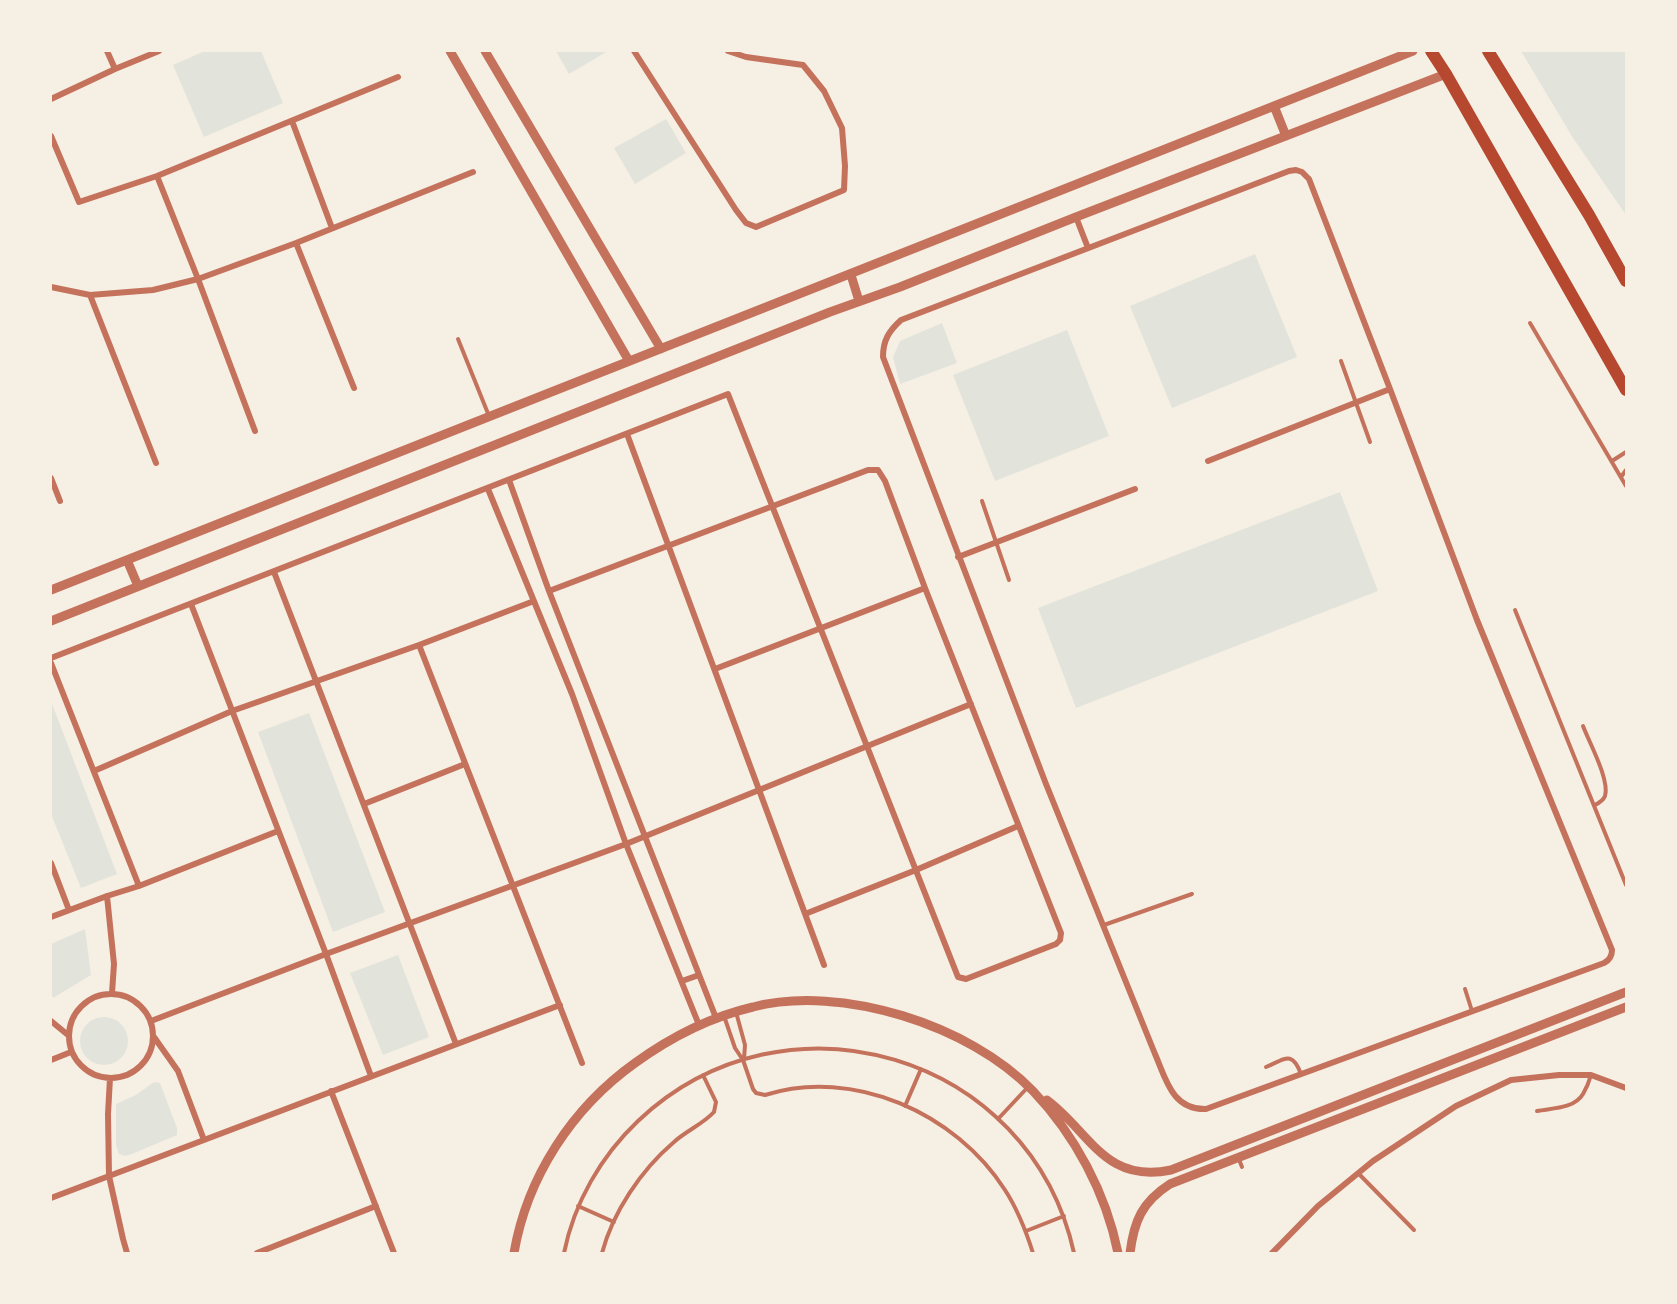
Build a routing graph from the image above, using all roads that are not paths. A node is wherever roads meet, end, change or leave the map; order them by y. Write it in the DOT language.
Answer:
graph roads {
  1 [pos="107,51"];
  2 [pos="159,51"];
  3 [pos="450,51"];
  4 [pos="485,51"];
  5 [pos="634,51"];
  6 [pos="728,51"];
  7 [pos="1413,51"];
  8 [pos="1431,51"];
  9 [pos="1488,51"];
  10 [pos="115,69"];
  11 [pos="1446,74"];
  12 [pos="398,77"];
  13 [pos="51,99"];
  14 [pos="1274,106"];
  15 [pos="292,121"];
  16 [pos="51,136"];
  17 [pos="1286,136"];
  18 [pos="473,172"];
  19 [pos="157,176"];
  20 [pos="1076,217"];
  21 [pos="332,228"];
  22 [pos="296,243"];
  23 [pos="1088,248"];
  24 [pos="851,274"];
  25 [pos="198,279"];
  26 [pos="1626,281"];
  27 [pos="51,287"];
  28 [pos="90,295"];
  29 [pos="859,301"];
  30 [pos="1530,323"];
  31 [pos="458,339"];
  32 [pos="661,349"];
  33 [pos="629,361"];
  34 [pos="1341,361"];
  35 [pos="354,388"];
  36 [pos="1390,389"];
  37 [pos="1626,390"];
  38 [pos="1355,403"];
  39 [pos="489,417"];
  40 [pos="255,431"];
  41 [pos="627,434"];
  42 [pos="1370,442"];
  43 [pos="1626,452"];
  44 [pos="1612,461"];
  45 [pos="1208,462"];
  46 [pos="156,463"];
  47 [pos="1626,470"];
  48 [pos="1621,477"];
  49 [pos="51,478"];
  50 [pos="509,480"];
  51 [pos="1626,486"];
  52 [pos="488,489"];
  53 [pos="1135,489"];
  54 [pos="60,501"];
  55 [pos="982,501"];
  56 [pos="773,506"];
  57 [pos="996,542"];
  58 [pos="669,545"];
  59 [pos="958,557"];
  60 [pos="127,560"];
  61 [pos="274,572"];
  62 [pos="1009,580"];
  63 [pos="138,586"];
  64 [pos="925,588"];
  65 [pos="51,590"];
  66 [pos="549,591"];
  67 [pos="534,601"];
  68 [pos="191,604"];
  69 [pos="1515,610"];
  70 [pos="51,621"];
  71 [pos="821,628"];
  72 [pos="419,645"];
  73 [pos="51,658"];
  74 [pos="51,663"];
  75 [pos="715,669"];
  76 [pos="317,681"];
  77 [pos="971,704"];
  78 [pos="232,711"];
  79 [pos="1583,726"];
  80 [pos="867,746"];
  81 [pos="465,764"];
  82 [pos="94,771"];
  83 [pos="760,790"];
  84 [pos="364,804"];
  85 [pos="1595,805"];
  86 [pos="1018,826"];
  87 [pos="278,831"];
  88 [pos="644,837"];
  89 [pos="626,844"];
  90 [pos="51,863"];
  91 [pos="916,870"];
  92 [pos="1626,885"];
  93 [pos="139,886"];
  94 [pos="513,886"];
  95 [pos="1192,894"];
  96 [pos="107,896"];
  97 [pos="69,910"];
  98 [pos="806,914"];
  99 [pos="51,917"];
  100 [pos="410,923"];
  101 [pos="1103,925"];
  102 [pos="326,954"];
  103 [pos="824,965"];
  104 [pos="699,975"];
  105 [pos="682,981"];
  106 [pos="1465,989"];
  107 [pos="1626,992"];
  108 [pos="112,993"];
  109 [pos="560,1005"];
  110 [pos="1626,1007"];
  111 [pos="736,1012"];
  112 [pos="1472,1012"];
  113 [pos="720,1017"];
  114 [pos="51,1021"];
  115 [pos="151,1021"];
  116 [pos="699,1025"];
  117 [pos="68,1035"];
  118 [pos="154,1037"];
  119 [pos="456,1044"];
  120 [pos="72,1052"];
  121 [pos="51,1060"];
  122 [pos="743,1060"];
  123 [pos="582,1064"];
  124 [pos="1266,1067"];
  125 [pos="921,1069"];
  126 [pos="1301,1074"];
  127 [pos="703,1075"];
  128 [pos="371,1076"];
  129 [pos="1591,1076"];
  130 [pos="110,1078"];
  131 [pos="1030,1088"];
  132 [pos="1626,1088"];
  133 [pos="331,1091"];
  134 [pos="905,1106"];
  135 [pos="1537,1111"];
  136 [pos="998,1119"];
  137 [pos="204,1140"];
  138 [pos="1238,1157"];
  139 [pos="1242,1167"];
  140 [pos="1358,1173"];
  141 [pos="109,1176"];
  142 [pos="51,1198"];
  143 [pos="376,1206"];
  144 [pos="578,1206"];
  145 [pos="1064,1216"];
  146 [pos="614,1222"];
  147 [pos="1414,1230"];
  148 [pos="1026,1231"];
  149 [pos="1274,1252"];
  150 [pos="127,1253"];
  151 [pos="257,1253"];
  152 [pos="394,1253"];
  153 [pos="514,1253"];
  154 [pos="564,1253"];
  155 [pos="602,1253"];
  156 [pos="1033,1253"];
  157 [pos="1074,1253"];
  158 [pos="1118,1253"];
  159 [pos="1131,1253"];
  1 -- 10 [label="street"];
  2 -- 10 [label="street"];
  3 -- 33 [label="street"];
  4 -- 32 [label="street"];
  5 -- 6 [label="street"];
  7 -- 14 [label="street"];
  8 -- 11 [label="highway"];
  9 -- 26 [label="highway"];
  10 -- 13 [label="street"];
  11 -- 17 [label="street"];
  11 -- 37 [label="highway"];
  12 -- 15 [label="street"];
  14 -- 17 [label="street"];
  14 -- 24 [label="street"];
  15 -- 19 [label="street"];
  15 -- 21 [label="street"];
  16 -- 19 [label="street"];
  17 -- 20 [label="street"];
  18 -- 21 [label="street"];
  19 -- 25 [label="street"];
  20 -- 23 [label="street"];
  20 -- 29 [label="street"];
  21 -- 22 [label="street"];
  22 -- 25 [label="street"];
  22 -- 35 [label="street"];
  23 -- 36 [label="street"];
  23 -- 59 [label="street"];
  24 -- 29 [label="street"];
  24 -- 32 [label="street"];
  25 -- 28 [label="street"];
  25 -- 40 [label="street"];
  27 -- 28 [label="street"];
  28 -- 46 [label="street"];
  29 -- 63 [label="street"];
  30 -- 44 [label="lane"];
  31 -- 39 [label="lane"];
  32 -- 33 [label="street"];
  33 -- 39 [label="street"];
  34 -- 38 [label="lane"];
  36 -- 38 [label="street"];
  36 -- 112 [label="street"];
  38 -- 42 [label="lane"];
  38 -- 45 [label="street"];
  39 -- 60 [label="street"];
  41 -- 50 [label="street"];
  41 -- 56 [label="street"];
  41 -- 58 [label="street"];
  43 -- 44 [label="lane"];
  44 -- 48 [label="lane"];
  47 -- 48 [label="lane"];
  48 -- 51 [label="lane"];
  49 -- 54 [label="street"];
  50 -- 52 [label="street"];
  50 -- 66 [label="street"];
  52 -- 61 [label="street"];
  52 -- 67 [label="street"];
  53 -- 57 [label="street"];
  55 -- 57 [label="lane"];
  56 -- 58 [label="street"];
  56 -- 64 [label="street"];
  56 -- 71 [label="street"];
  57 -- 59 [label="street"];
  57 -- 62 [label="lane"];
  58 -- 66 [label="street"];
  58 -- 75 [label="street"];
  59 -- 101 [label="street"];
  60 -- 63 [label="street"];
  60 -- 65 [label="street"];
  61 -- 68 [label="street"];
  61 -- 76 [label="street"];
  63 -- 70 [label="street"];
  64 -- 71 [label="street"];
  64 -- 77 [label="street"];
  66 -- 88 [label="street"];
  67 -- 72 [label="street"];
  67 -- 89 [label="street"];
  68 -- 73 [label="street"];
  68 -- 78 [label="street"];
  69 -- 85 [label="lane"];
  71 -- 75 [label="street"];
  71 -- 80 [label="street"];
  72 -- 76 [label="street"];
  72 -- 81 [label="street"];
  74 -- 82 [label="street"];
  75 -- 83 [label="street"];
  76 -- 78 [label="street"];
  76 -- 84 [label="street"];
  77 -- 80 [label="street"];
  77 -- 86 [label="street"];
  78 -- 82 [label="street"];
  78 -- 87 [label="street"];
  79 -- 85 [label="lane"];
  80 -- 83 [label="street"];
  80 -- 91 [label="street"];
  81 -- 84 [label="street"];
  81 -- 94 [label="street"];
  82 -- 93 [label="street"];
  83 -- 88 [label="street"];
  83 -- 98 [label="street"];
  84 -- 100 [label="street"];
  85 -- 92 [label="lane"];
  86 -- 91 [label="street"];
  86 -- 91 [label="street"];
  87 -- 93 [label="street"];
  87 -- 102 [label="street"];
  88 -- 89 [label="street"];
  88 -- 104 [label="street"];
  89 -- 94 [label="street"];
  89 -- 105 [label="street"];
  90 -- 97 [label="street"];
  91 -- 98 [label="street"];
  93 -- 96 [label="street"];
  94 -- 100 [label="street"];
  94 -- 109 [label="street"];
  95 -- 101 [label="lane"];
  96 -- 97 [label="street"];
  96 -- 108 [label="street"];
  97 -- 99 [label="street"];
  98 -- 103 [label="street"];
  100 -- 102 [label="street"];
  100 -- 119 [label="street"];
  101 -- 126 [label="street"];
  102 -- 115 [label="street"];
  102 -- 128 [label="street"];
  104 -- 105 [label="street"];
  104 -- 113 [label="street"];
  105 -- 116 [label="street"];
  106 -- 112 [label="lane"];
  107 -- 131 [label="street"];
  108 -- 115 [label="street"];
  108 -- 117 [label="street"];
  109 -- 119 [label="street"];
  109 -- 123 [label="street"];
  110 -- 138 [label="street"];
  111 -- 113 [label="street"];
  111 -- 122 [label="lane"];
  111 -- 131 [label="street"];
  112 -- 126 [label="street"];
  113 -- 116 [label="street"];
  113 -- 122 [label="lane"];
  114 -- 117 [label="street"];
  115 -- 118 [label="street"];
  116 -- 153 [label="street"];
  117 -- 120 [label="street"];
  118 -- 130 [label="street"];
  118 -- 137 [label="street"];
  119 -- 128 [label="street"];
  120 -- 121 [label="street"];
  120 -- 130 [label="street"];
  122 -- 125 [label="lane"];
  122 -- 127 [label="lane"];
  122 -- 134 [label="lane"];
  124 -- 126 [label="lane"];
  125 -- 134 [label="lane"];
  125 -- 136 [label="lane"];
  127 -- 144 [label="lane"];
  127 -- 146 [label="lane"];
  128 -- 133 [label="street"];
  129 -- 132 [label="street"];
  129 -- 135 [label="lane"];
  129 -- 140 [label="street"];
  130 -- 141 [label="street"];
  131 -- 136 [label="lane"];
  131 -- 158 [label="street"];
  133 -- 137 [label="street"];
  133 -- 143 [label="street"];
  134 -- 148 [label="lane"];
  136 -- 145 [label="lane"];
  137 -- 141 [label="street"];
  138 -- 139 [label="lane"];
  138 -- 159 [label="street"];
  140 -- 147 [label="lane"];
  140 -- 149 [label="street"];
  141 -- 142 [label="street"];
  141 -- 150 [label="street"];
  143 -- 151 [label="street"];
  143 -- 152 [label="street"];
  144 -- 146 [label="lane"];
  144 -- 154 [label="lane"];
  145 -- 148 [label="lane"];
  145 -- 157 [label="lane"];
  146 -- 155 [label="lane"];
  148 -- 156 [label="lane"];
}
